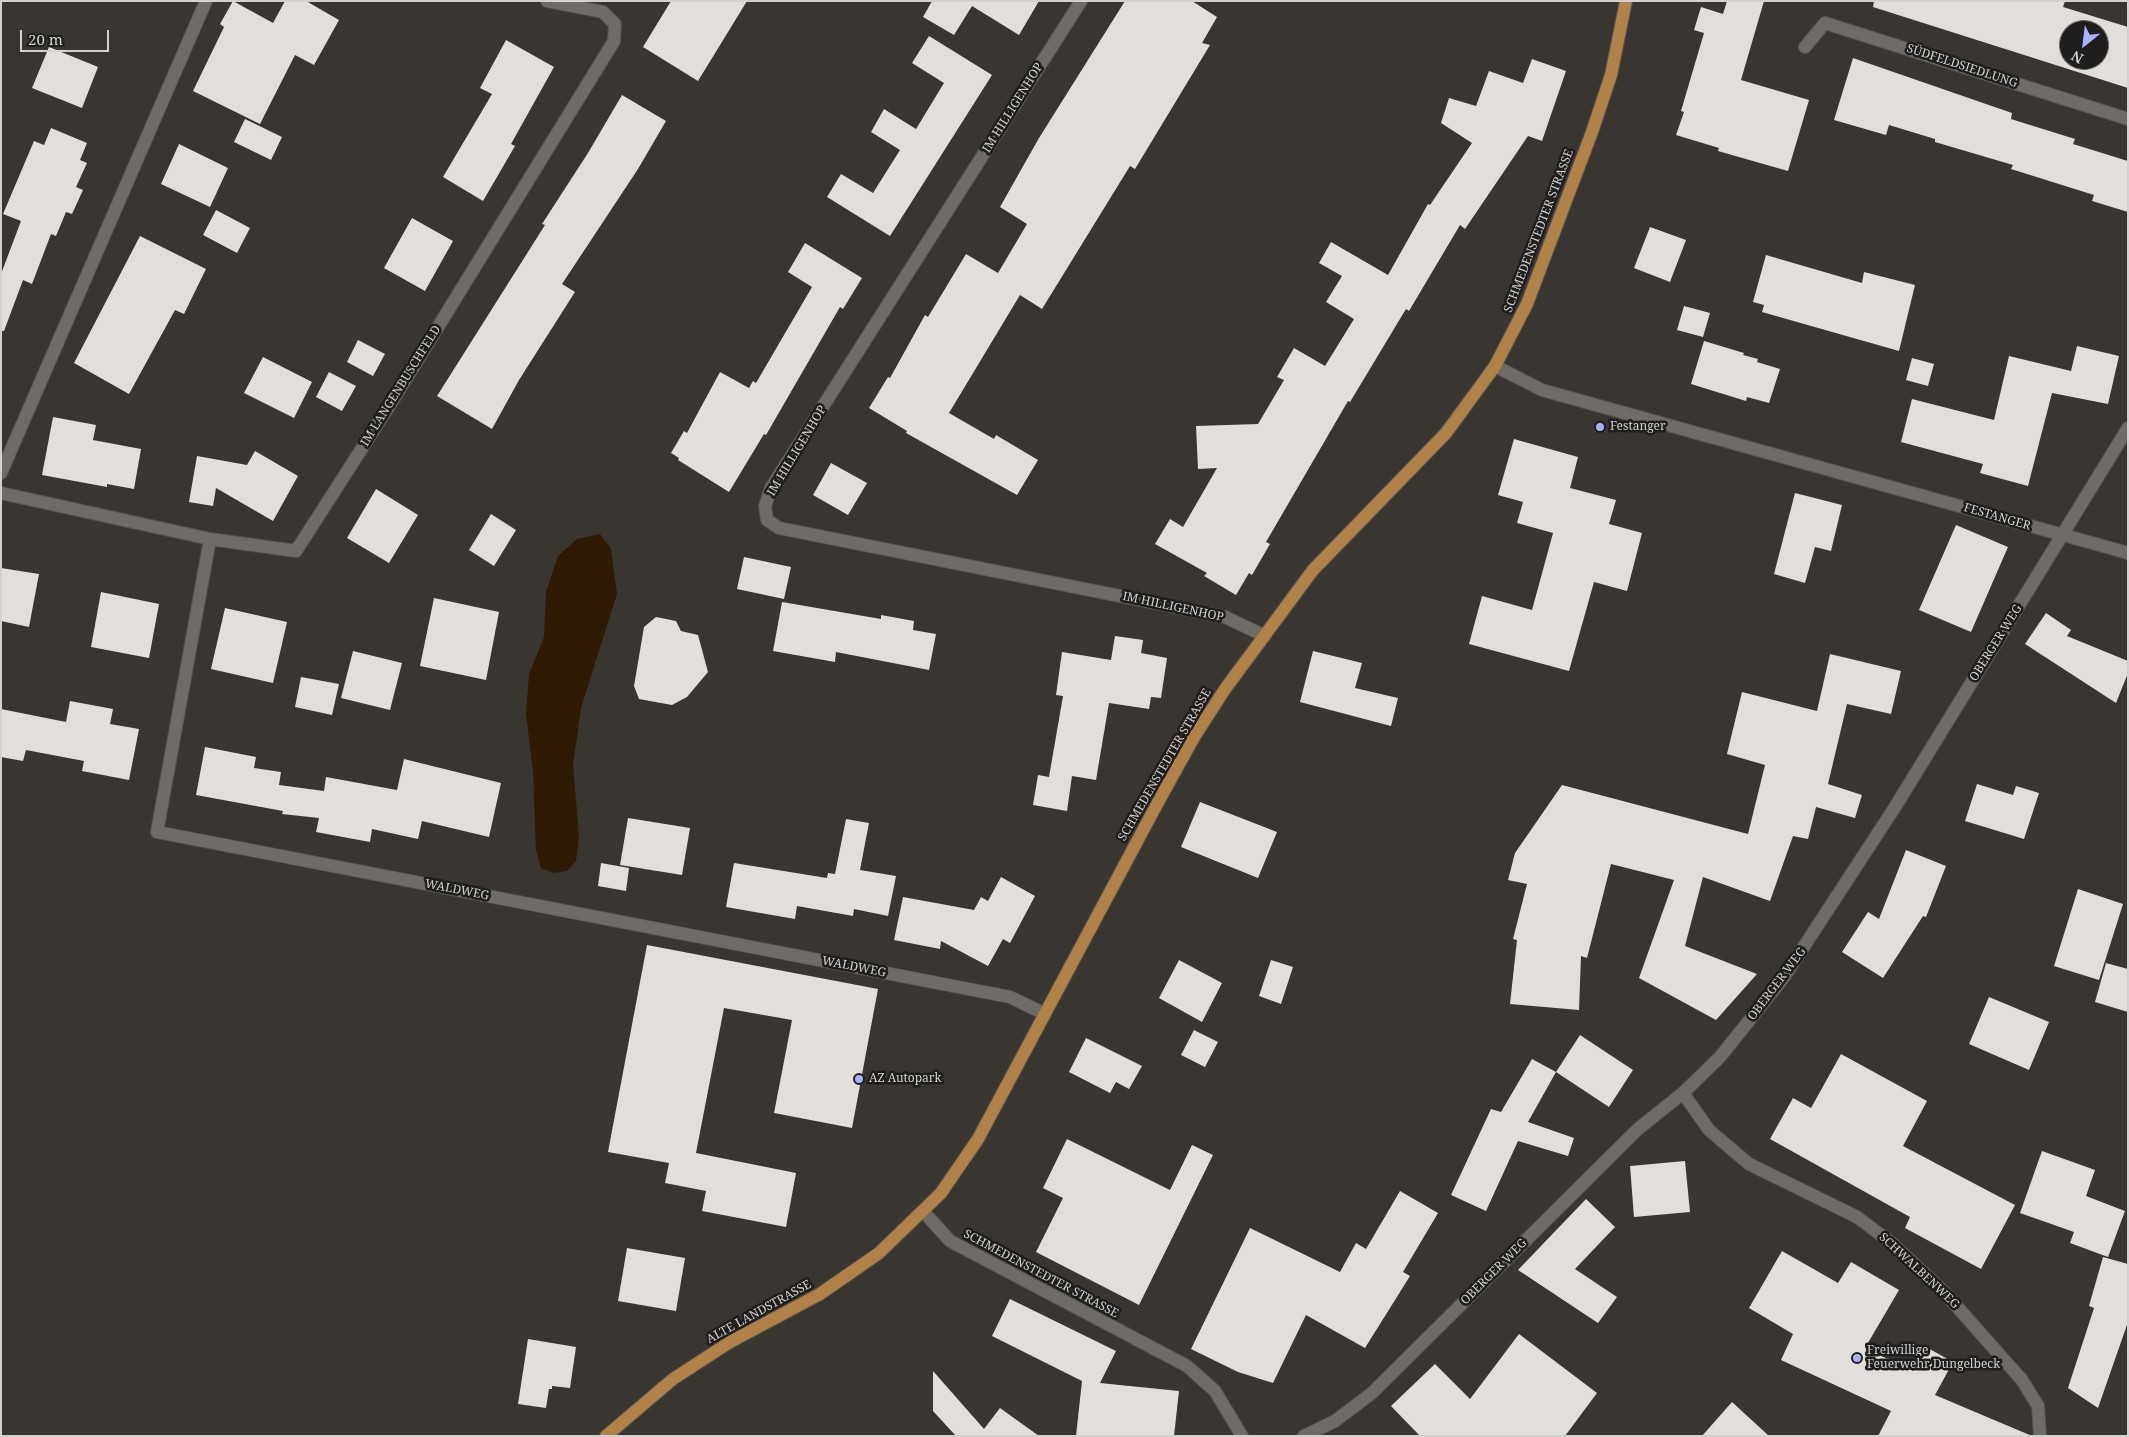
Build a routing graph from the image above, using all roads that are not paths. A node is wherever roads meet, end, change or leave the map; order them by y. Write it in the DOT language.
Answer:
graph roads {
  1 [pos="206,1"];
  2 [pos="547,1"];
  3 [pos="1081,1"];
  4 [pos="1626,1"];
  5 [pos="1805,47"];
  6 [pos="2128,119"];
  7 [pos="1496,366"];
  8 [pos="2128,428"];
  9 [pos="1,473"];
  10 [pos="1,494"];
  11 [pos="2062,535"];
  12 [pos="210,539"];
  13 [pos="2128,553"];
  14 [pos="1265,636"];
  15 [pos="1045,1014"];
  16 [pos="1683,1093"];
  17 [pos="923,1211"];
  18 [pos="606,1436"];
  19 [pos="1242,1436"];
  20 [pos="1304,1436"];
  21 [pos="2040,1436"];
  1 -- 9 [label="street"];
  2 -- 12 [label="street, IM LANGENBUSCHFELD"];
  3 -- 14 [label="street, IM HILLIGENHOP"];
  4 -- 7 [label="main road, SCHMEDENSTEDTER STRASSE"];
  5 -- 6 [label="street, SÜDFELDSIEDLUNG"];
  7 -- 11 [label="street, FESTANGER"];
  7 -- 14 [label="main road, SCHMEDENSTEDTER STRASSE"];
  8 -- 11 [label="street, OBERGER WEG"];
  10 -- 12 [label="street, IM LANGENBUSCHFELD"];
  11 -- 13 [label="street, FESTANGER"];
  11 -- 16 [label="street, OBERGER WEG"];
  12 -- 15 [label="street, WALDWEG"];
  14 -- 15 [label="main road, SCHMEDENSTEDTER STRASSE"];
  15 -- 17 [label="main road, SCHMEDENSTEDTER STRASSE"];
  16 -- 20 [label="street, OBERGER WEG"];
  16 -- 21 [label="street, SCHWALBENWEG"];
  17 -- 18 [label="main road, ALTE LANDSTRASSE"];
  17 -- 19 [label="street, SCHMEDENSTEDTER STRASSE"];
}
